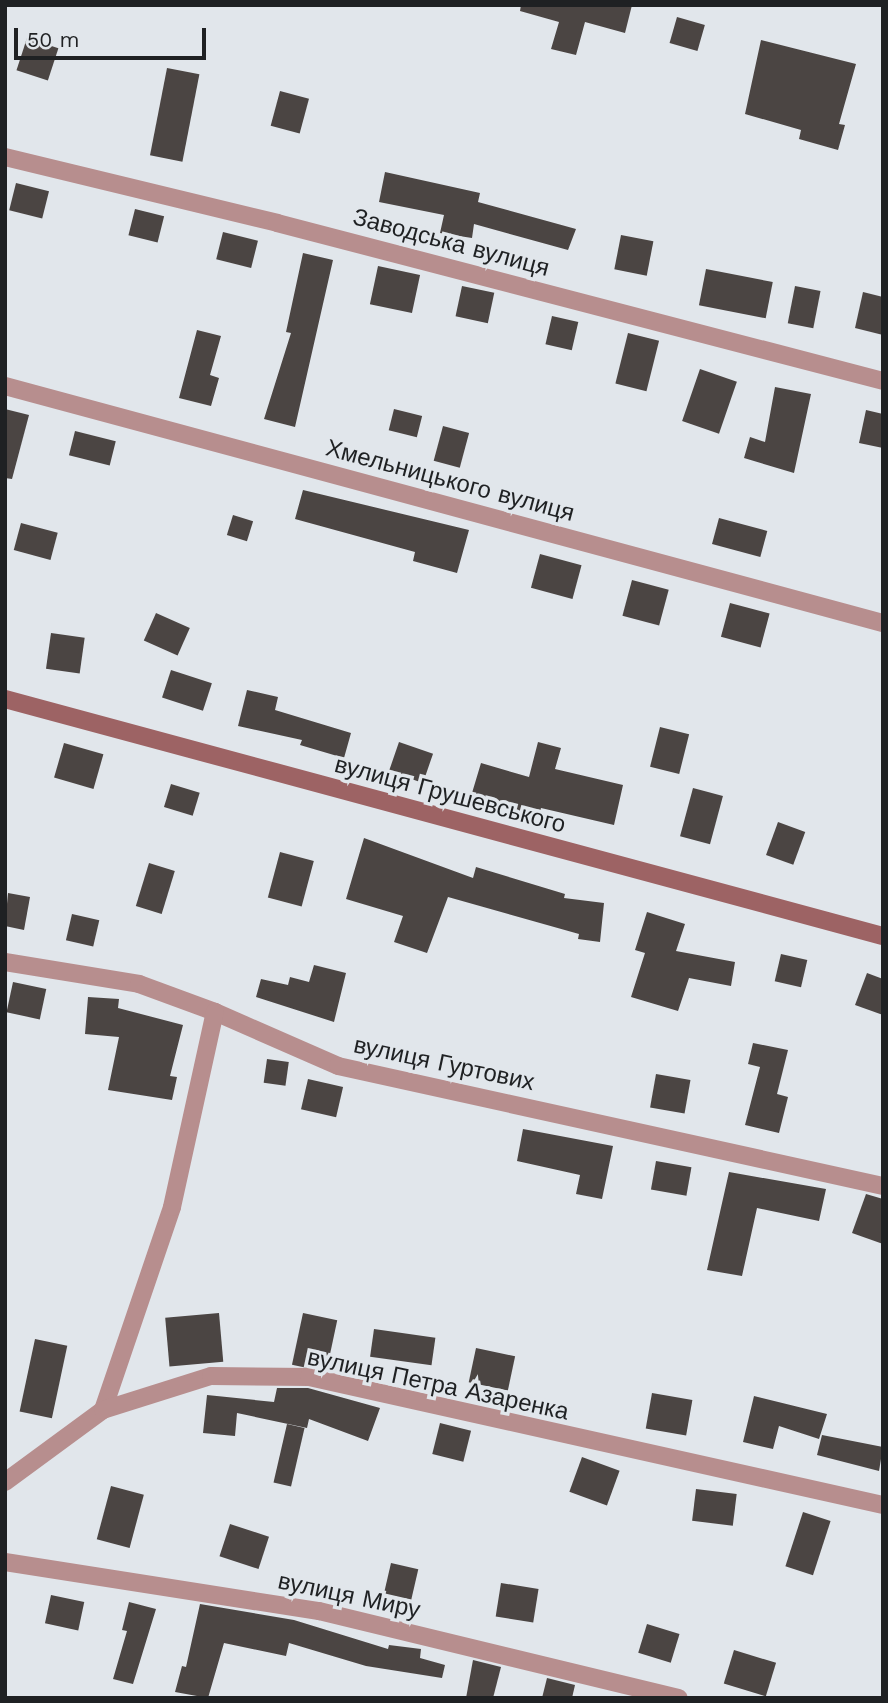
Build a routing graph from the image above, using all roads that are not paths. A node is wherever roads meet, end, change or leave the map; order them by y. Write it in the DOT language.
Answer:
graph roads {
  1 [pos="5,157"];
  2 [pos="883,381"];
  3 [pos="5,386"];
  4 [pos="883,623"];
  5 [pos="5,699"];
  6 [pos="883,936"];
  7 [pos="5,962"];
  8 [pos="215,1012"];
  9 [pos="883,1186"];
  10 [pos="103,1410"];
  11 [pos="5,1482"];
  12 [pos="883,1505"];
  13 [pos="5,1562"];
  14 [pos="680,1698"];
  1 -- 2 [label="street, Заводська вулиця"];
  3 -- 4 [label="street, Хмельницького вулиця"];
  5 -- 6 [label="street, вулиця Грушевського"];
  7 -- 8 [label="street, вулиця Гуртових"];
  8 -- 9 [label="street, вулиця Гуртових"];
  8 -- 10 [label="street"];
  10 -- 11 [label="street, вулиця Петра Азаренка"];
  10 -- 12 [label="street, вулиця Петра Азаренка"];
  13 -- 14 [label="street, вулиця Миру"];
}
